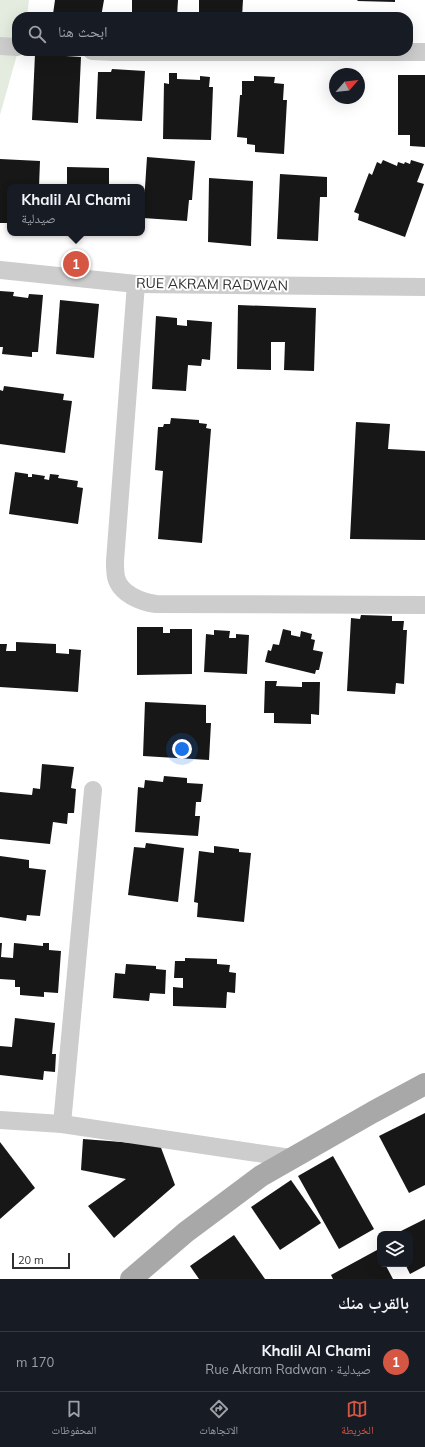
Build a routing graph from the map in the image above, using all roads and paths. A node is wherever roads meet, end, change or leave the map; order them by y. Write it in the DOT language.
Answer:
graph roads {
  1 [pos="0,46"];
  2 [pos="12,47"];
  3 [pos="413,52"];
  4 [pos="425,52"];
  5 [pos="0,270"];
  6 [pos="136,284"];
  7 [pos="425,287"];
  8 [pos="425,605"];
  9 [pos="93,790"];
  10 [pos="425,1084"];
  11 [pos="0,1120"];
  12 [pos="62,1124"];
  13 [pos="291,1158"];
  14 [pos="131,1279"];
  1 -- 2 [label="street"];
  3 -- 4 [label="street"];
  5 -- 6 [label="street, RUE AKRAM RADWAN"];
  6 -- 7 [label="street, RUE AKRAM RADWAN"];
  6 -- 8 [label="street"];
  9 -- 12 [label="street"];
  10 -- 13 [label="main road"];
  11 -- 12 [label="street"];
  12 -- 13 [label="street"];
  13 -- 14 [label="main road"];
}
